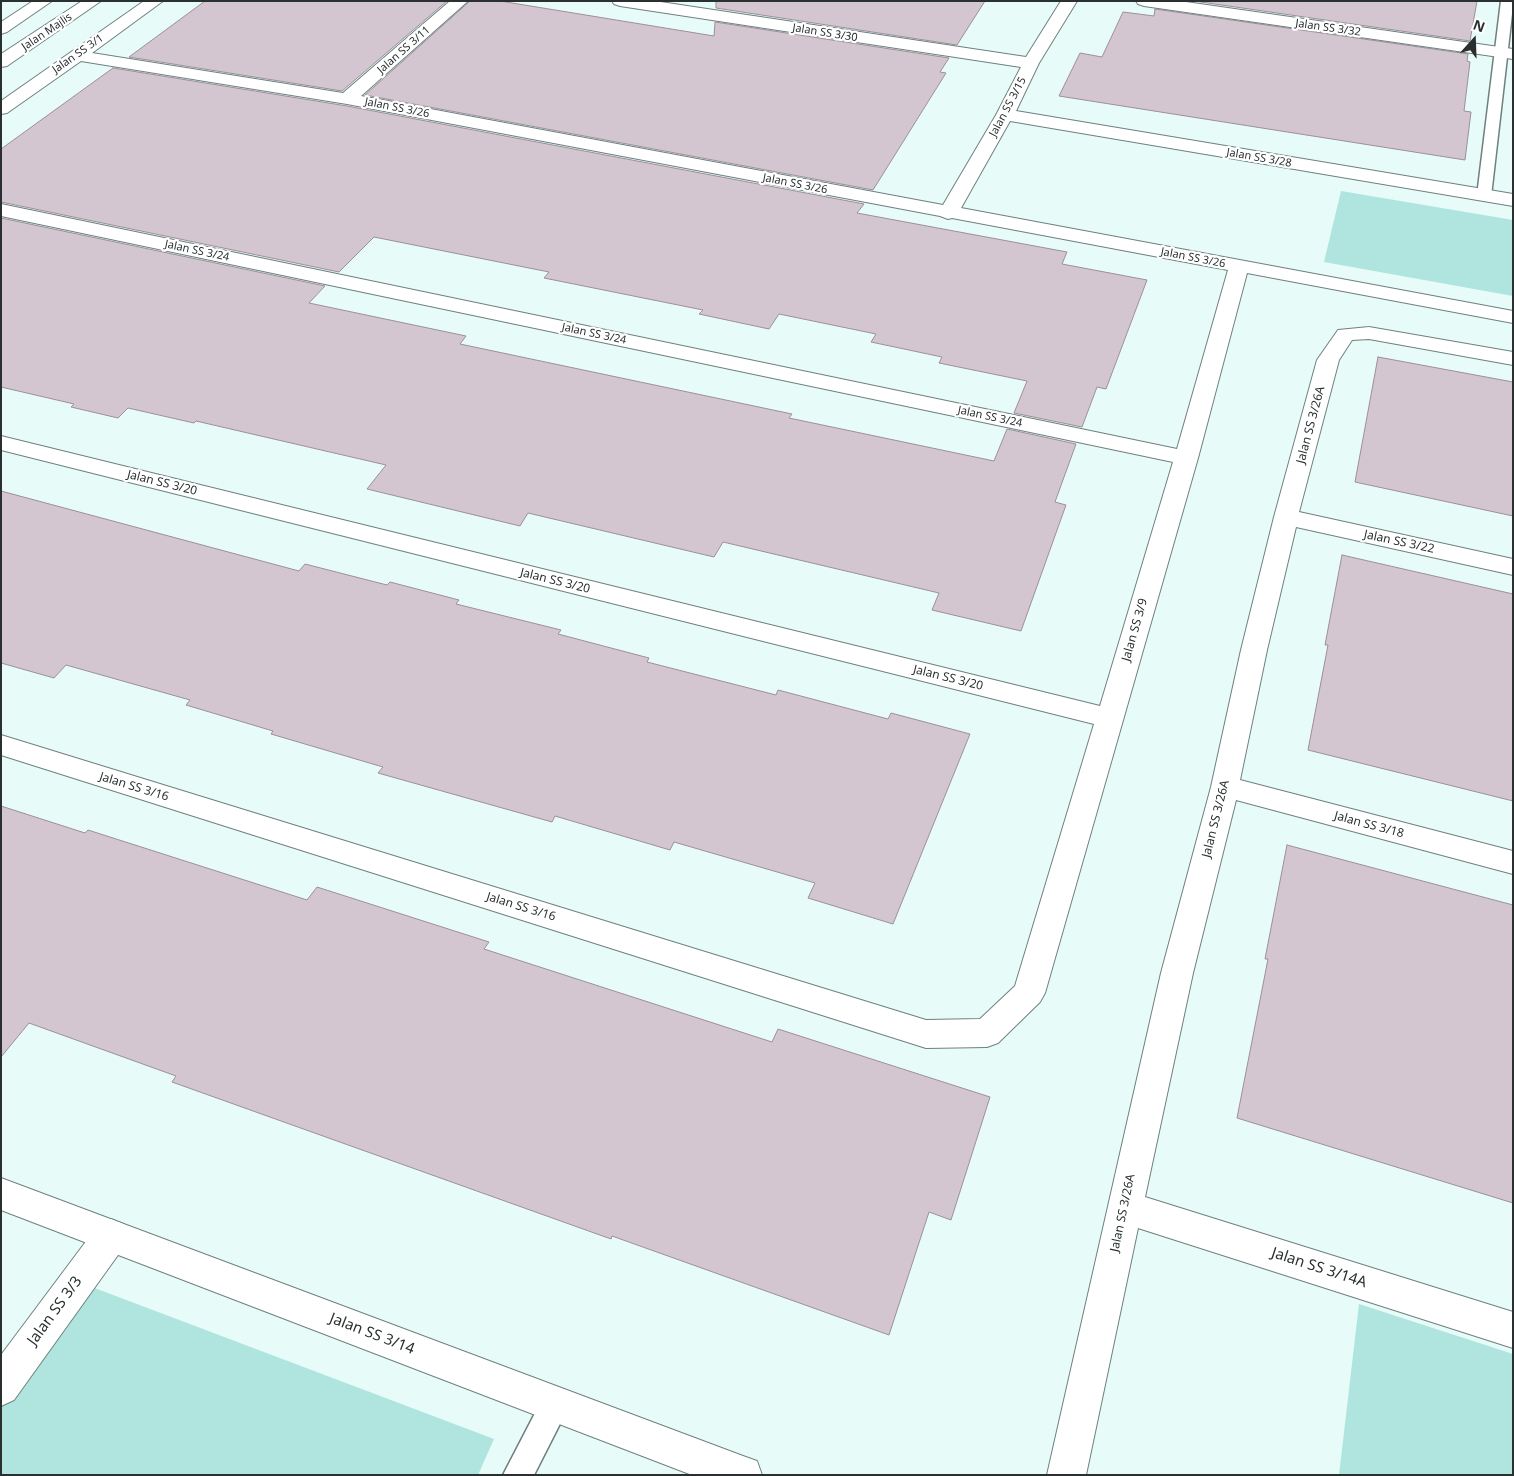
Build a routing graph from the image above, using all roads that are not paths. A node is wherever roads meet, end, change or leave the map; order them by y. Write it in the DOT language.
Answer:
graph roads {
  1 [pos="44,1"];
  2 [pos="93,1"];
  3 [pos="155,1"];
  4 [pos="460,1"];
  5 [pos="620,1"];
  6 [pos="1069,1"];
  7 [pos="1144,1"];
  8 [pos="1507,1"];
  9 [pos="758,8"];
  10 [pos="746,21"];
  11 [pos="1,29"];
  12 [pos="1507,54"];
  13 [pos="76,55"];
  14 [pos="1,62"];
  15 [pos="1031,63"];
  16 [pos="347,99"];
  17 [pos="1,109"];
  18 [pos="1005,115"];
  19 [pos="1484,196"];
  20 [pos="1513,200"];
  21 [pos="1,210"];
  22 [pos="948,213"];
  23 [pos="1240,267"];
  24 [pos="1513,317"];
  25 [pos="1513,359"];
  26 [pos="1,443"];
  27 [pos="1186,458"];
  28 [pos="1286,517"];
  29 [pos="1513,567"];
  30 [pos="1109,718"];
  31 [pos="1,745"];
  32 [pos="1225,787"];
  33 [pos="1513,863"];
  34 [pos="1029,993"];
  35 [pos="1,1194"];
  36 [pos="1124,1206"];
  37 [pos="111,1236"];
  38 [pos="1513,1330"];
  39 [pos="1,1387"];
  40 [pos="555,1404"];
  41 [pos="518,1475"];
  42 [pos="743,1475"];
  43 [pos="1066,1475"];
  1 -- 11 [label="street"];
  2 -- 14 [label="street, Jalan Majlis"];
  3 -- 13 [label="street, Jalan SS 3/1"];
  4 -- 16 [label="street, Jalan SS 3/11"];
  5 -- 10 [label="street, Jalan SS 3/30"];
  6 -- 15 [label="street, Jalan SS 3/15"];
  7 -- 12 [label="street, Jalan SS 3/32"];
  8 -- 12 [label="lane"];
  9 -- 10 [label="street"];
  10 -- 15 [label="street, Jalan SS 3/30"];
  12 -- 19 [label="lane"];
  13 -- 16 [label="street, Jalan SS 3/26"];
  13 -- 17 [label="street, Jalan SS 3/1"];
  15 -- 18 [label="street, Jalan SS 3/15"];
  16 -- 22 [label="street, Jalan SS 3/26"];
  18 -- 19 [label="street, Jalan SS 3/28"];
  18 -- 22 [label="street, Jalan SS 3/15"];
  19 -- 20 [label="street, Jalan SS 3/28"];
  21 -- 27 [label="street, Jalan SS 3/24"];
  22 -- 23 [label="street, Jalan SS 3/26"];
  23 -- 24 [label="street, Jalan SS 3/26"];
  23 -- 27 [label="street, Jalan SS 3/9"];
  25 -- 28 [label="street, Jalan SS 3/26A"];
  26 -- 30 [label="street, Jalan SS 3/20"];
  27 -- 30 [label="street, Jalan SS 3/9"];
  28 -- 29 [label="street, Jalan SS 3/22"];
  28 -- 32 [label="street, Jalan SS 3/26A"];
  30 -- 34 [label="street, Jalan SS 3/9"];
  31 -- 34 [label="street, Jalan SS 3/16"];
  32 -- 33 [label="street, Jalan SS 3/18"];
  32 -- 36 [label="street, Jalan SS 3/26A"];
  35 -- 37 [label="street, Jalan SS 3/14"];
  36 -- 38 [label="street, Jalan SS 3/14A"];
  36 -- 43 [label="street, Jalan SS 3/26A"];
  37 -- 39 [label="street, Jalan SS 3/3"];
  37 -- 40 [label="street, Jalan SS 3/14"];
  40 -- 41 [label="lane"];
  40 -- 42 [label="street, Jalan SS 3/14"];
}
